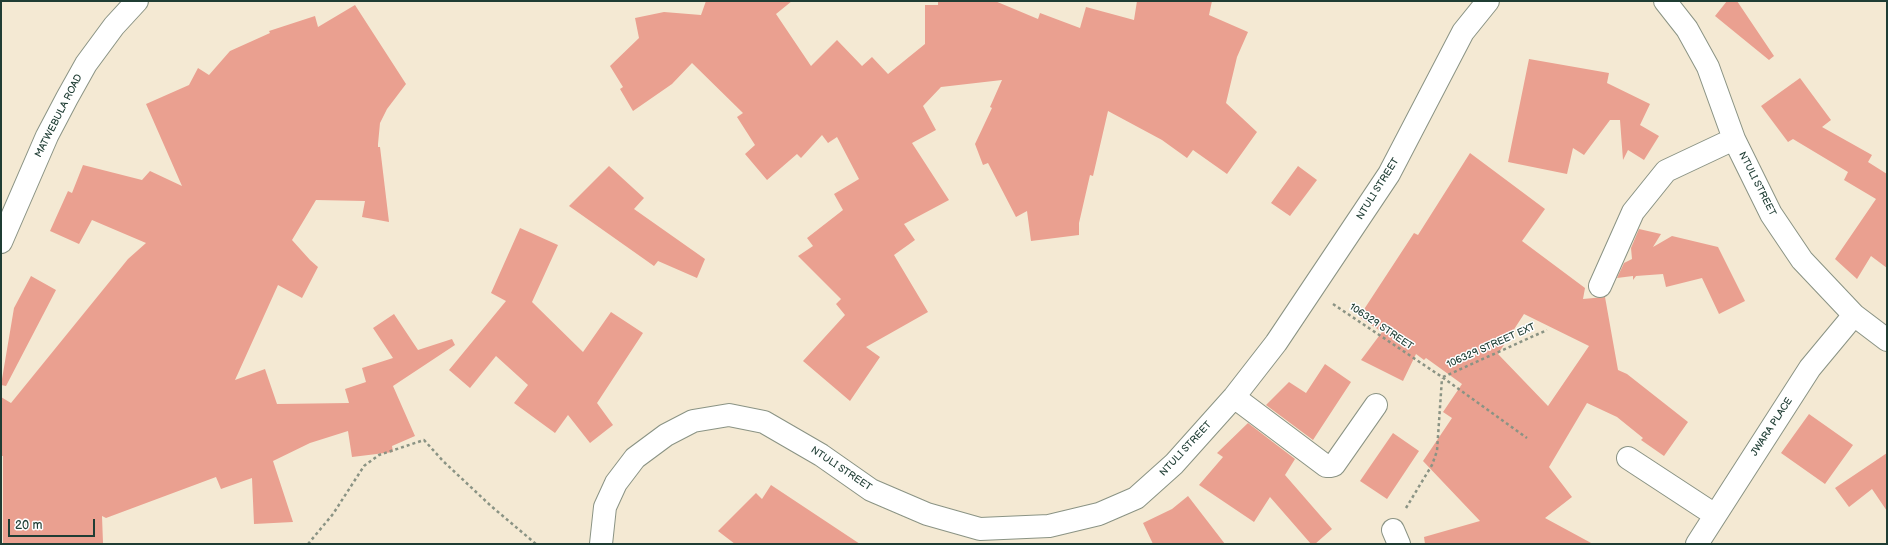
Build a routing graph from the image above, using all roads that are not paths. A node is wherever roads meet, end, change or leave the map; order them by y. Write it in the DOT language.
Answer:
graph roads {
  1 [pos="137,1"];
  2 [pos="1488,1"];
  3 [pos="1666,1"];
  4 [pos="1734,139"];
  5 [pos="1,242"];
  6 [pos="1600,286"];
  7 [pos="1854,314"];
  8 [pos="1887,340"];
  9 [pos="1234,396"];
  10 [pos="1376,405"];
  11 [pos="1628,458"];
  12 [pos="1715,515"];
  13 [pos="601,544"];
  14 [pos="1697,544"];
  1 -- 5 [label="street, MATWEBULA ROAD"];
  2 -- 9 [label="street, NTULI STREET"];
  3 -- 4 [label="street, NTULI STREET"];
  4 -- 6 [label="street"];
  4 -- 7 [label="street, NTULI STREET"];
  7 -- 8 [label="street, NTULI STREET"];
  7 -- 12 [label="street, JWARA PLACE"];
  9 -- 10 [label="street"];
  9 -- 13 [label="street, NTULI STREET"];
  11 -- 12 [label="street"];
  12 -- 14 [label="street, JWARA PLACE"];
}
